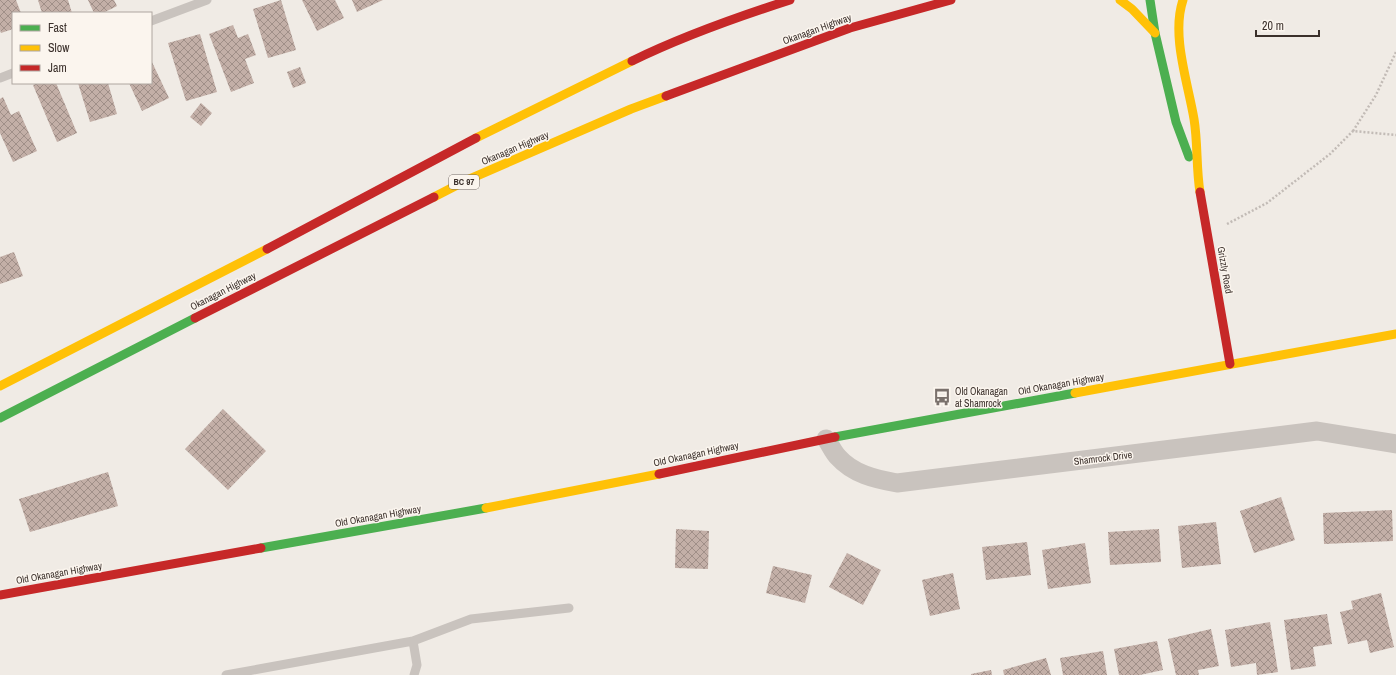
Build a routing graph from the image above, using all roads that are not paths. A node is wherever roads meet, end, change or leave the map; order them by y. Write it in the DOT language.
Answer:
graph roads {
  1 [pos="207,0"];
  2 [pos="790,0"];
  3 [pos="951,0"];
  4 [pos="1120,0"];
  5 [pos="1150,0"];
  6 [pos="1183,0"];
  7 [pos="152,21"];
  8 [pos="1155,33"];
  9 [pos="12,73"];
  10 [pos="0,78"];
  11 [pos="1198,180"];
  12 [pos="1396,334"];
  13 [pos="1230,364"];
  14 [pos="0,386"];
  15 [pos="0,418"];
  16 [pos="826,439"];
  17 [pos="1396,444"];
  18 [pos="0,595"];
  19 [pos="569,608"];
  20 [pos="413,641"];
  21 [pos="226,675"];
  22 [pos="414,675"];
  1 -- 7 [label="lane"];
  2 -- 14 [label="main road, Okanagan Highway"];
  3 -- 15 [label="main road, Okanagan Highway / BC 97"];
  4 -- 8 [label="main road"];
  5 -- 8 [label="main road, Grizzly Road"];
  6 -- 11 [label="main road, Grizzly Road"];
  8 -- 11 [label="main road, Grizzly Road"];
  9 -- 10 [label="lane"];
  11 -- 13 [label="main road, Grizzly Road"];
  12 -- 13 [label="main road, Old Okanagan Highway"];
  13 -- 16 [label="main road, Old Okanagan Highway"];
  16 -- 17 [label="street, Shamrock Drive"];
  16 -- 18 [label="main road, Old Okanagan Highway"];
  19 -- 20 [label="lane"];
  20 -- 21 [label="lane"];
  20 -- 22 [label="lane"];
}
